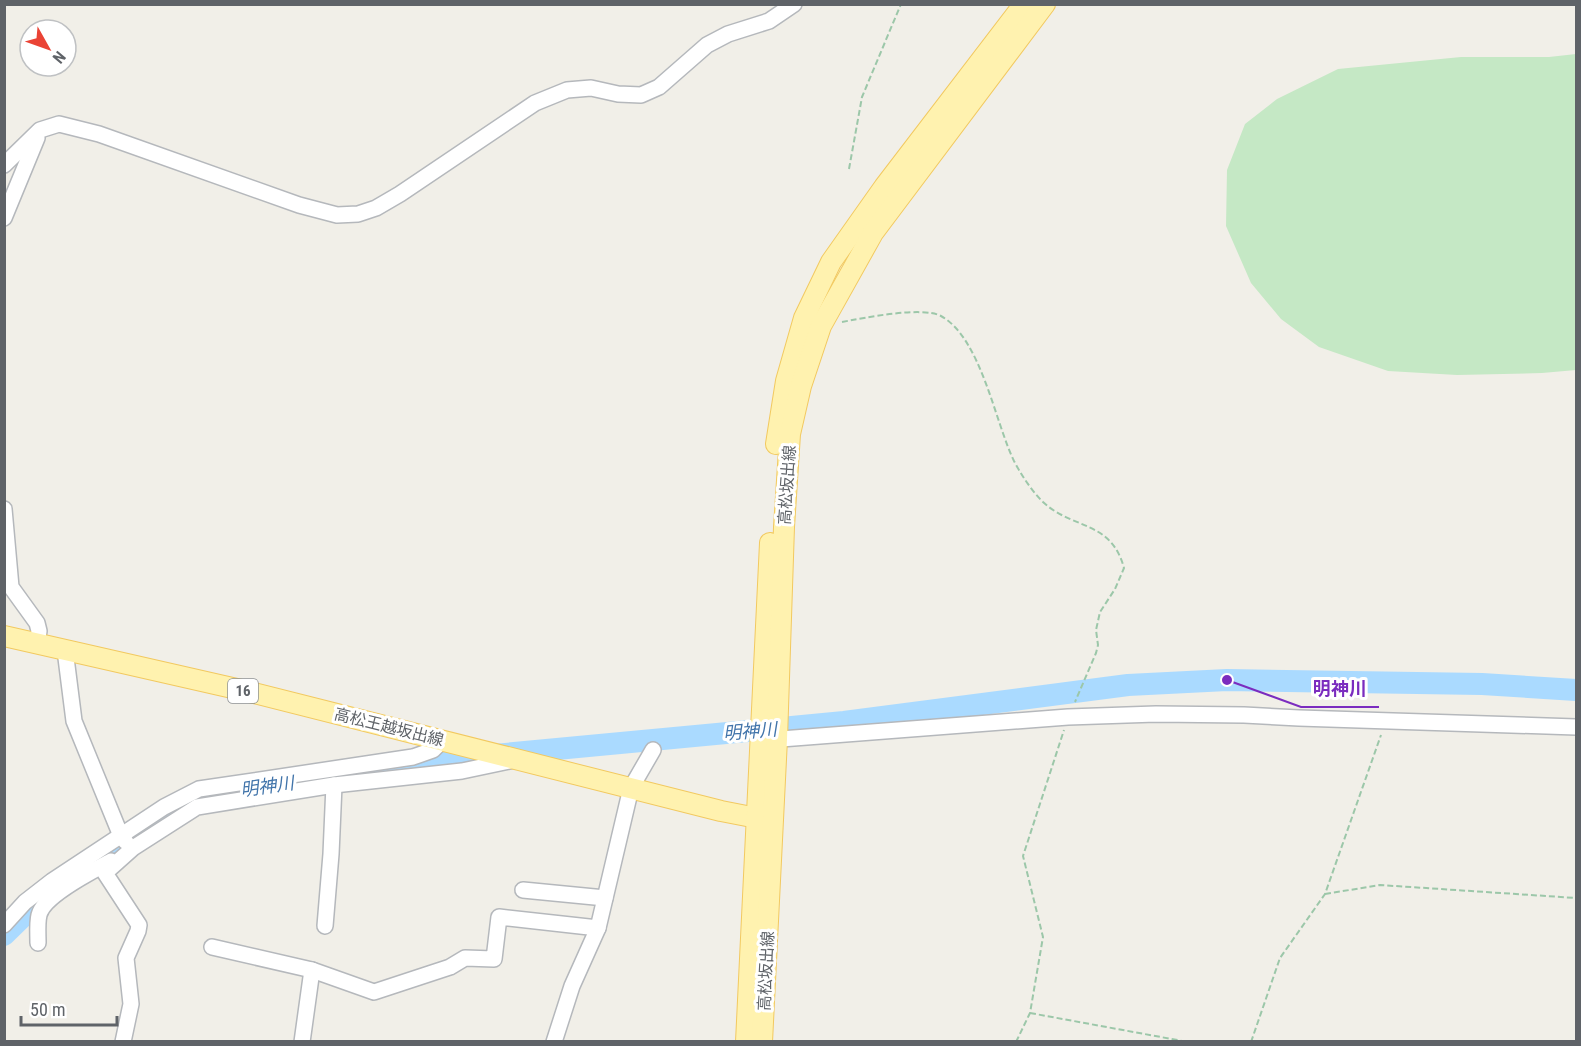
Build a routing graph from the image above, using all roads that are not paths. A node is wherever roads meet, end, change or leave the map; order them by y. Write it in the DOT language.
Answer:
graph roads {
  1 [pos="794,4"];
  2 [pos="1023,4"];
  3 [pos="1046,4"];
  4 [pos="40,130"];
  5 [pos="4,165"];
  6 [pos="4,218"];
  7 [pos="4,509"];
  8 [pos="4,636"];
  9 [pos="37,644"];
  10 [pos="65,650"];
  11 [pos="1576,728"];
  12 [pos="768,734"];
  13 [pos="442,741"];
  14 [pos="653,750"];
  15 [pos="517,760"];
  16 [pos="334,785"];
  17 [pos="631,788"];
  18 [pos="764,820"];
  19 [pos="121,837"];
  20 [pos="128,852"];
  21 [pos="531,887"];
  22 [pos="605,898"];
  23 [pos="4,925"];
  24 [pos="325,926"];
  25 [pos="598,928"];
  26 [pos="38,943"];
  27 [pos="212,947"];
  28 [pos="312,970"];
  29 [pos="123,1041"];
  30 [pos="302,1041"];
  31 [pos="554,1041"];
  32 [pos="746,1041"];
  33 [pos="762,1041"];
  1 -- 4 [label="street"];
  2 -- 12 [label="main road, 高松坂出線"];
  3 -- 12 [label="main road, 高松坂出線"];
  4 -- 5 [label="street"];
  4 -- 6 [label="street"];
  7 -- 9 [label="street"];
  8 -- 9 [label="main road, 高松王越坂出線 / 16"];
  9 -- 10 [label="main road, 高松王越坂出線 / 16"];
  10 -- 13 [label="main road, 高松王越坂出線 / 16"];
  10 -- 19 [label="street"];
  11 -- 12 [label="street"];
  12 -- 18 [label="main road, 高松坂出線"];
  13 -- 15 [label="main road, 高松王越坂出線 / 16"];
  13 -- 19 [label="street"];
  14 -- 17 [label="street"];
  15 -- 16 [label="street"];
  15 -- 17 [label="main road, 高松王越坂出線 / 16"];
  16 -- 20 [label="street"];
  16 -- 24 [label="street"];
  17 -- 18 [label="main road, 高松王越坂出線 / 16"];
  17 -- 22 [label="street"];
  18 -- 32 [label="main road, 高松坂出線"];
  18 -- 33 [label="main road, 高松坂出線"];
  19 -- 20 [label="street"];
  19 -- 23 [label="street"];
  20 -- 26 [label="street"];
  20 -- 29 [label="street"];
  21 -- 22 [label="street"];
  22 -- 25 [label="street"];
  25 -- 28 [label="street"];
  25 -- 31 [label="street"];
  27 -- 28 [label="street"];
  28 -- 30 [label="street"];
}
